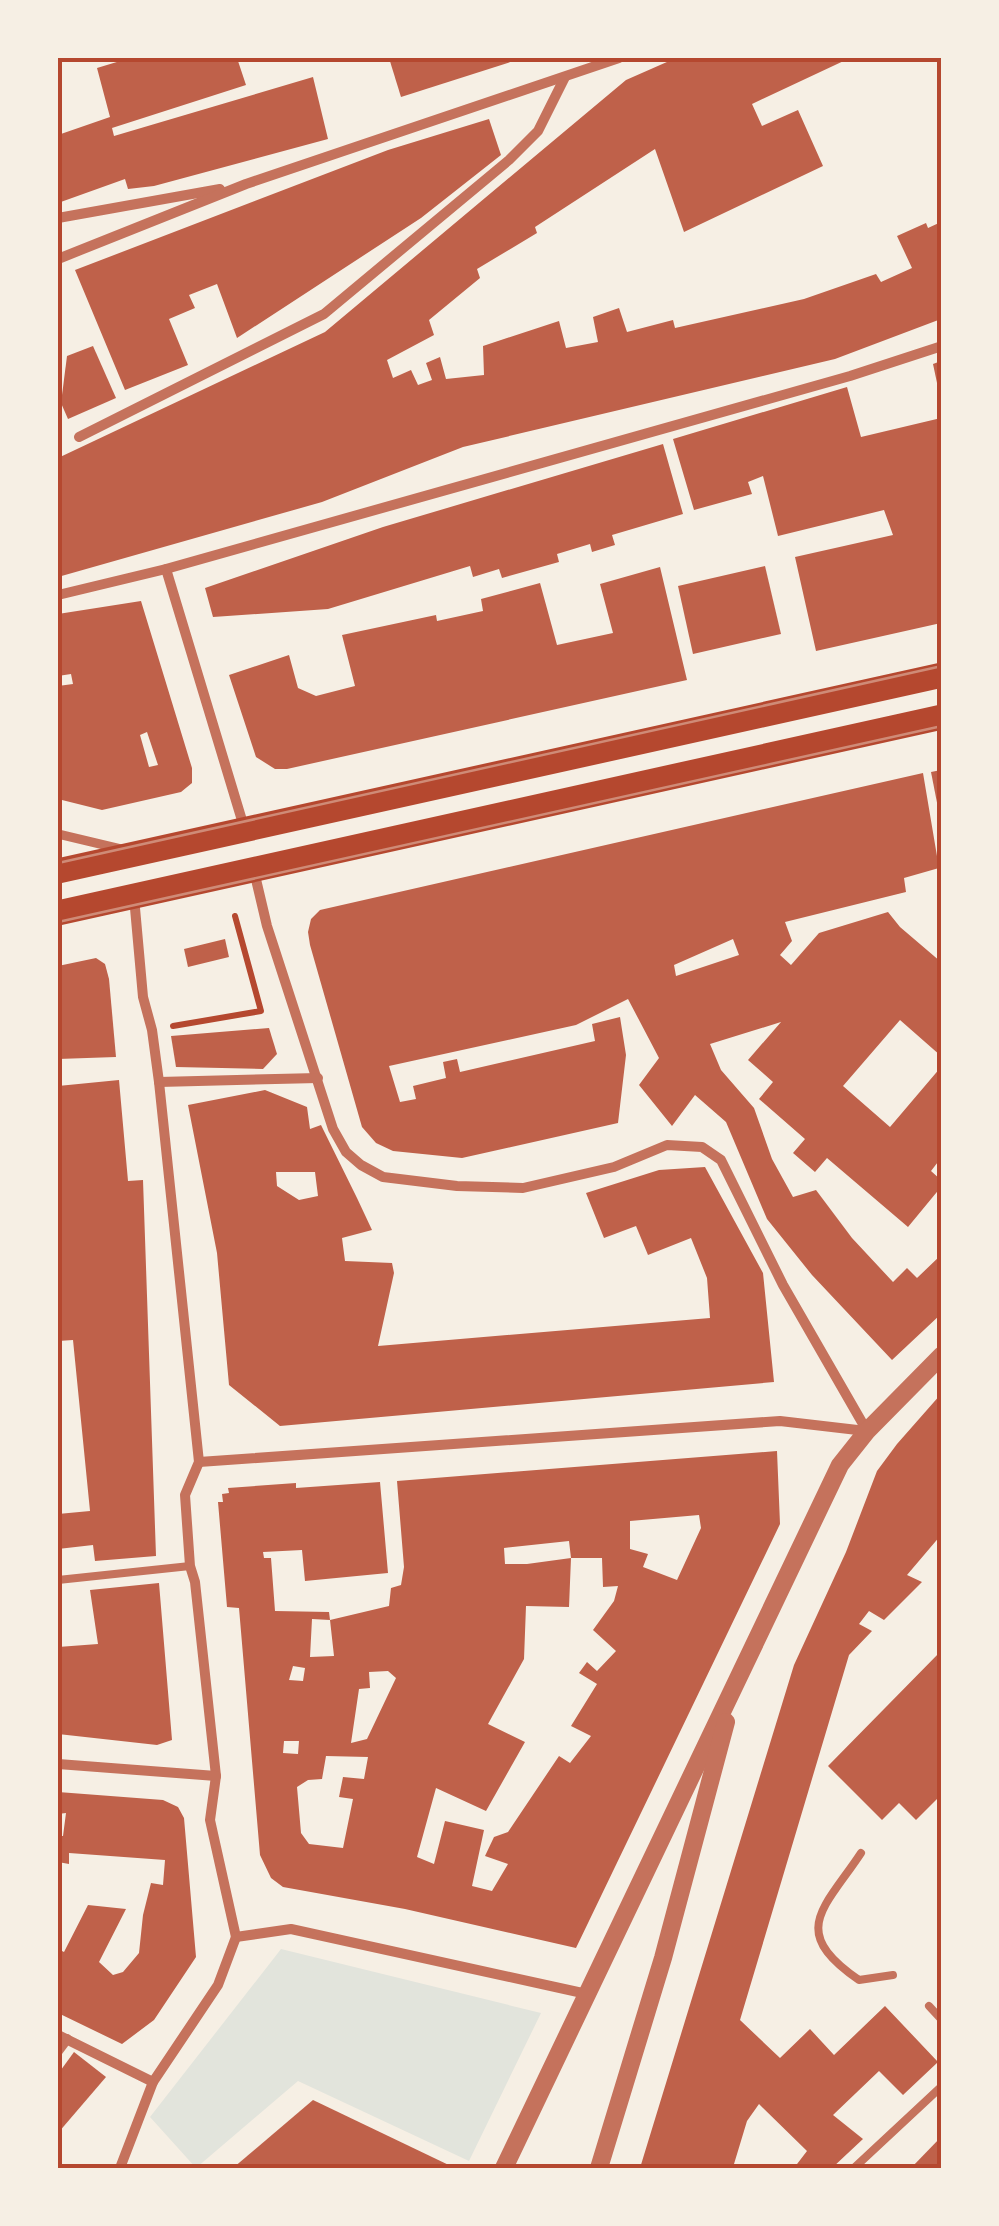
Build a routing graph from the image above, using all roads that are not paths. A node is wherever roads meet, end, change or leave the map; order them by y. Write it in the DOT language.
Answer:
graph roads {
  1 [pos="619,58"];
  2 [pos="565,78"];
  3 [pos="246,184"];
  4 [pos="58,218"];
  5 [pos="58,259"];
  6 [pos="942,346"];
  7 [pos="79,438"];
  8 [pos="166,570"];
  9 [pos="58,595"];
  10 [pos="942,676"];
  11 [pos="942,717"];
  12 [pos="244,830"];
  13 [pos="58,834"];
  14 [pos="139,853"];
  15 [pos="253,870"];
  16 [pos="58,872"];
  17 [pos="134,896"];
  18 [pos="58,913"];
  19 [pos="318,1078"];
  20 [pos="159,1082"];
  21 [pos="942,1355"];
  22 [pos="867,1432"];
  23 [pos="199,1462"];
  24 [pos="190,1566"];
  25 [pos="58,1580"];
  26 [pos="737,1681"];
  27 [pos="58,1764"];
  28 [pos="216,1776"];
  29 [pos="862,1853"];
  30 [pos="236,1936"];
  31 [pos="893,1975"];
  32 [pos="586,1994"];
  33 [pos="928,2006"];
  34 [pos="942,2020"];
  35 [pos="62,2037"];
  36 [pos="58,2051"];
  37 [pos="154,2082"];
  38 [pos="942,2086"];
  39 [pos="120,2168"];
  40 [pos="504,2168"];
  41 [pos="599,2168"];
  42 [pos="854,2168"];
  1 -- 2 [label="street"];
  2 -- 3 [label="street"];
  2 -- 7 [label="street"];
  3 -- 4 [label="street"];
  3 -- 5 [label="street"];
  6 -- 8 [label="street"];
  8 -- 9 [label="street"];
  8 -- 12 [label="street"];
  10 -- 12 [label="main road"];
  11 -- 15 [label="main road"];
  12 -- 14 [label="main road"];
  12 -- 15 [label="main road"];
  13 -- 14 [label="street"];
  14 -- 16 [label="main road"];
  15 -- 17 [label="main road"];
  15 -- 19 [label="street"];
  17 -- 18 [label="main road"];
  17 -- 20 [label="street"];
  19 -- 20 [label="street"];
  19 -- 22 [label="street"];
  20 -- 23 [label="street"];
  21 -- 22 [label="street"];
  22 -- 23 [label="street"];
  22 -- 26 [label="street"];
  23 -- 24 [label="street"];
  24 -- 25 [label="lane"];
  24 -- 28 [label="street"];
  26 -- 32 [label="street"];
  26 -- 41 [label="street"];
  27 -- 28 [label="street"];
  28 -- 30 [label="street"];
  29 -- 31 [label="lane"];
  30 -- 32 [label="street"];
  30 -- 37 [label="street"];
  32 -- 40 [label="street"];
  33 -- 34 [label="lane"];
  35 -- 36 [label="street"];
  35 -- 37 [label="street"];
  37 -- 39 [label="street"];
  38 -- 42 [label="lane"];
}
